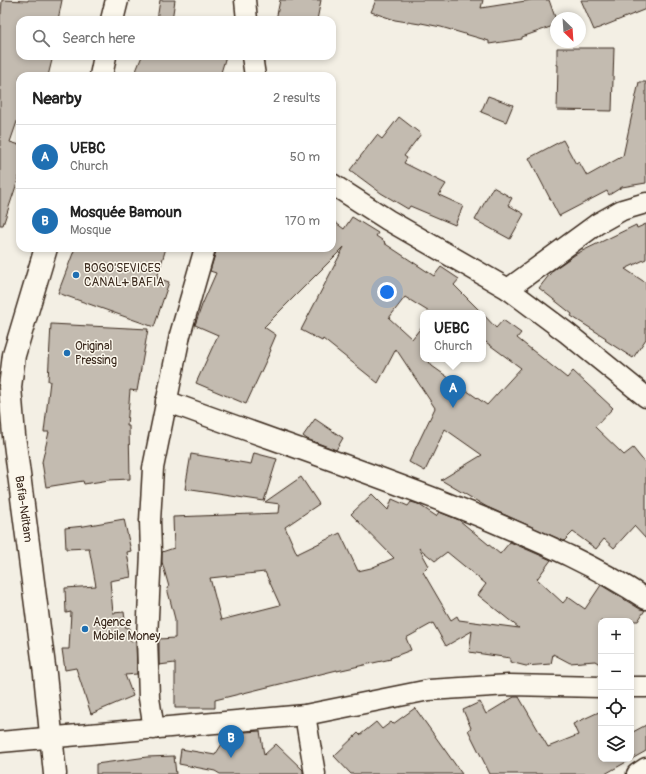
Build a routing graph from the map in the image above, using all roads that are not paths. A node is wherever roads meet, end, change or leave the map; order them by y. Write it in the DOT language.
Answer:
graph roads {
  1 [pos="117,0"];
  2 [pos="245,0"];
  3 [pos="113,16"];
  4 [pos="247,16"];
  5 [pos="104,60"];
  6 [pos="253,60"];
  7 [pos="102,72"];
  8 [pos="254,72"];
  9 [pos="336,187"];
  10 [pos="646,203"];
  11 [pos="45,252"];
  12 [pos="204,252"];
  13 [pos="508,289"];
  14 [pos="646,397"];
  15 [pos="166,401"];
  16 [pos="646,599"];
  17 [pos="598,686"];
  18 [pos="634,687"];
  19 [pos="646,687"];
  20 [pos="305,715"];
  21 [pos="154,729"];
  22 [pos="53,738"];
  23 [pos="0,742"];
  24 [pos="646,768"];
  25 [pos="55,774"];
  26 [pos="315,774"];
  27 [pos="637,774"];
  1 -- 3 [label="main road"];
  2 -- 4 [label="street"];
  5 -- 7 [label="main road"];
  6 -- 8 [label="street"];
  9 -- 13 [label="street"];
  10 -- 13 [label="street"];
  11 -- 22 [label="main road, Bafia-Nditam"];
  12 -- 15 [label="street"];
  13 -- 14 [label="street"];
  15 -- 16 [label="street"];
  15 -- 21 [label="street"];
  17 -- 20 [label="street"];
  18 -- 19 [label="street"];
  20 -- 21 [label="street"];
  20 -- 26 [label="street"];
  21 -- 22 [label="street"];
  22 -- 23 [label="street"];
  22 -- 25 [label="main road, Bafia-Nditam"];
  24 -- 27 [label="street"];
}
